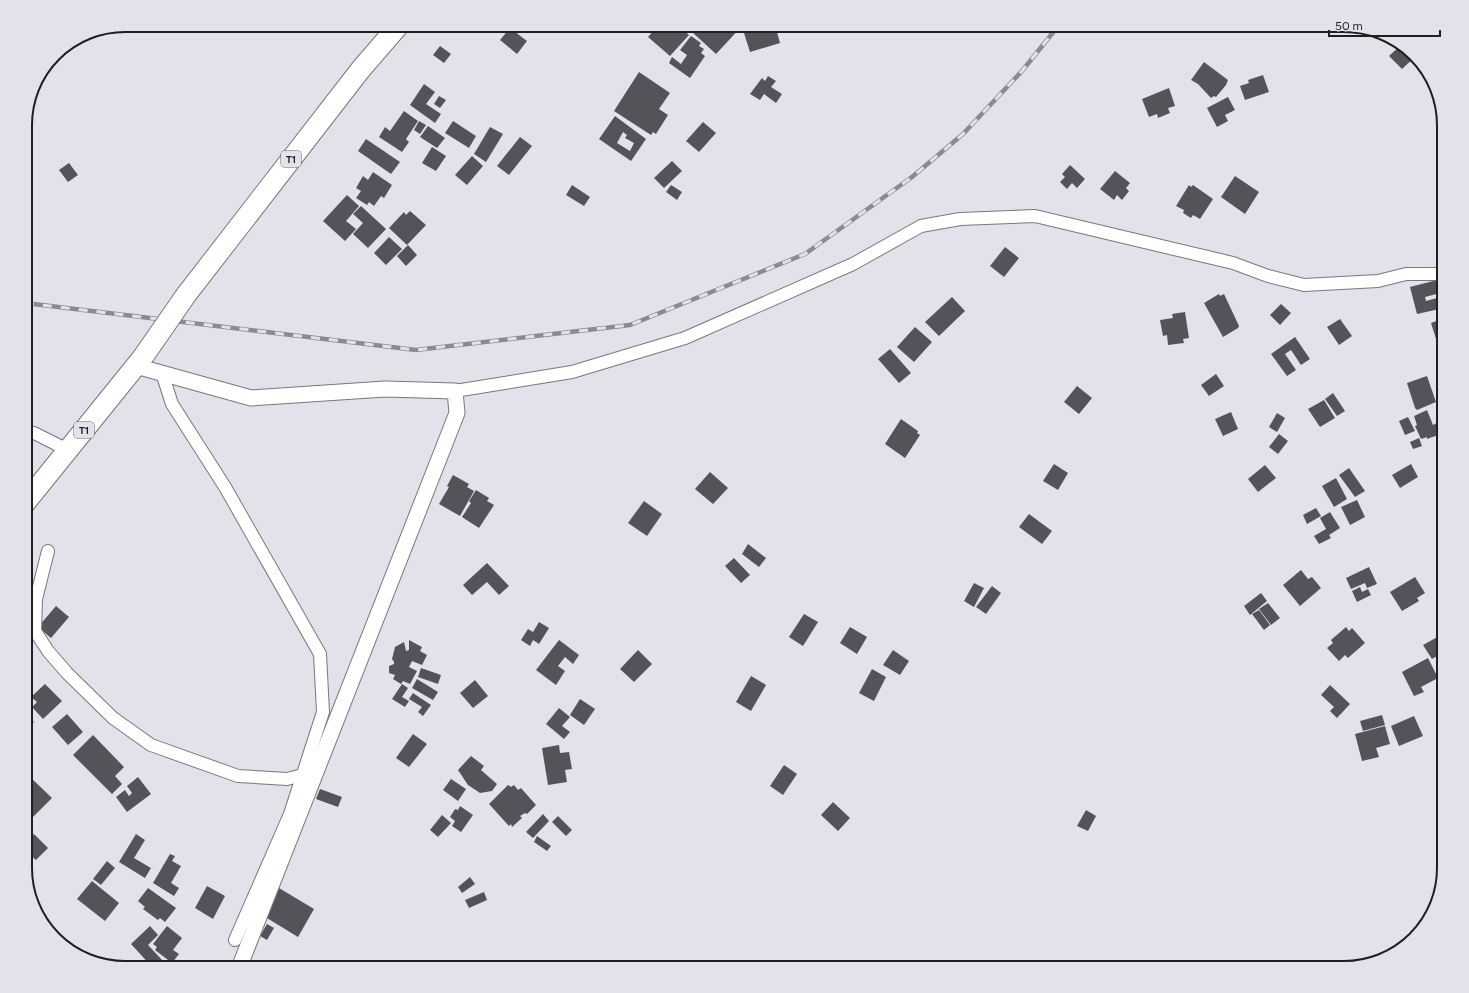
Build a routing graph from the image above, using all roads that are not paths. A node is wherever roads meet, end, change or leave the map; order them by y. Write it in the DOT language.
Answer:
graph roads {
  1 [pos="393,32"];
  2 [pos="1437,274"];
  3 [pos="140,361"];
  4 [pos="162,374"];
  5 [pos="455,391"];
  6 [pos="32,433"];
  7 [pos="68,450"];
  8 [pos="32,494"];
  9 [pos="48,551"];
  10 [pos="303,775"];
  11 [pos="234,940"];
  12 [pos="242,961"];
  1 -- 3 [label="highway, T1, bridge"];
  2 -- 5 [label="street"];
  3 -- 4 [label="street"];
  3 -- 7 [label="highway, T1"];
  4 -- 5 [label="street"];
  4 -- 10 [label="street"];
  5 -- 12 [label="street"];
  6 -- 7 [label="street"];
  7 -- 8 [label="highway, T1"];
  9 -- 10 [label="street"];
  10 -- 11 [label="street"];
}
